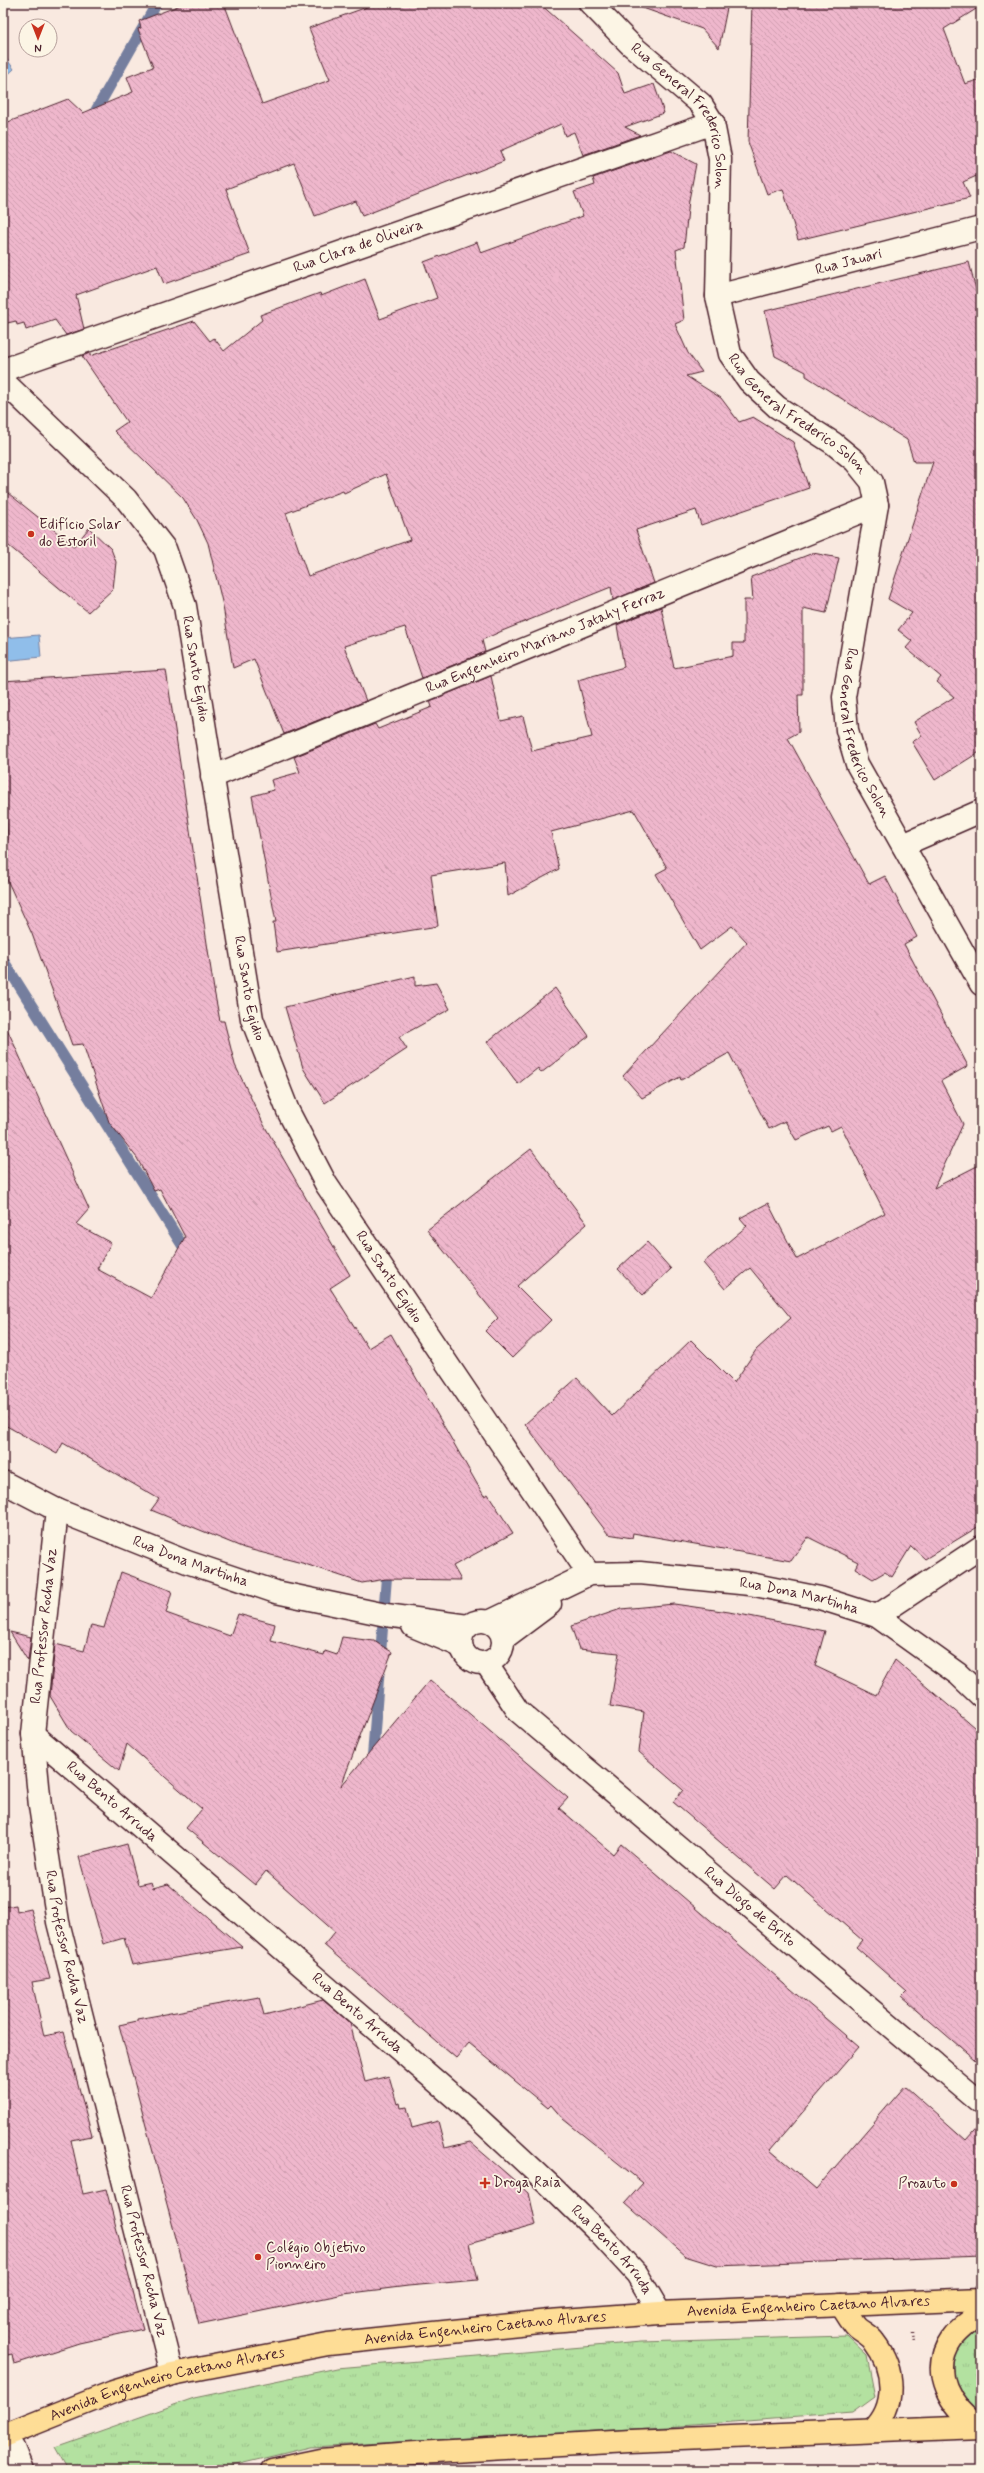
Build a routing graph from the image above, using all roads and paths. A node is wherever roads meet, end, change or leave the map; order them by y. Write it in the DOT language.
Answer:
graph roads {
  1 [pos="590,3"];
  2 [pos="713,123"];
  3 [pos="981,228"];
  4 [pos="717,296"];
  5 [pos="3,370"];
  6 [pos="3,381"];
  7 [pos="877,505"];
  8 [pos="212,777"];
  9 [pos="981,811"];
  10 [pos="904,844"];
  11 [pos="981,984"];
  12 [pos="3,1482"];
  13 [pos="57,1510"];
  14 [pos="981,1547"];
  15 [pos="589,1574"];
  16 [pos="386,1615"];
  17 [pos="877,1616"];
  18 [pos="489,1622"];
  19 [pos="468,1626"];
  20 [pos="461,1646"];
  21 [pos="497,1650"];
  22 [pos="981,1696"];
  23 [pos="33,1734"];
  24 [pos="981,2102"];
  25 [pos="981,2300"];
  26 [pos="841,2305"];
  27 [pos="981,2310"];
  28 [pos="660,2313"];
  29 [pos="172,2374"];
  30 [pos="980,2427"];
  31 [pos="872,2432"];
  32 [pos="3,2436"];
  33 [pos="22,2470"];
  34 [pos="272,2470"];
  1 -- 2 [label="street, Rua General Frederico Solon"];
  2 -- 4 [label="street, Rua General Frederico Solon"];
  2 -- 5 [label="street, Rua Clara de Oliveira"];
  3 -- 4 [label="street, Rua Jauari"];
  4 -- 7 [label="street, Rua General Frederico Solon"];
  6 -- 8 [label="street, Rua Santo Egidio"];
  7 -- 8 [label="street, Rua Engenheiro Mariano Jatahy Ferraz"];
  7 -- 10 [label="street, Rua General Frederico Solon"];
  8 -- 15 [label="street, Rua Santo Egidio"];
  9 -- 10 [label="street"];
  10 -- 11 [label="street, Rua General Frederico Solon"];
  12 -- 13 [label="street, Rua Dona Martinha"];
  13 -- 16 [label="street, Rua Dona Martinha"];
  13 -- 23 [label="street, Rua Professor Rocha Vaz"];
  14 -- 17 [label="street"];
  15 -- 17 [label="street, Rua Dona Martinha"];
  15 -- 18 [label="street, Rua Dona Martinha"];
  15 -- 21 [label="street"];
  16 -- 19 [label="street, Rua Dona Martinha"];
  16 -- 20 [label="street, Rua Dona Martinha"];
  17 -- 22 [label="street, Rua Dona Martinha"];
  18 -- 19 [label="street"];
  18 -- 21 [label="street"];
  19 -- 20 [label="street"];
  20 -- 21 [label="street"];
  21 -- 24 [label="street, Rua Diogo de Brito"];
  23 -- 28 [label="street, Rua Bento Arruda"];
  23 -- 29 [label="street, Rua Professor Rocha Vaz"];
  25 -- 26 [label="main road, Avenida Engenheiro Caetano Alvares"];
  26 -- 28 [label="main road, Avenida Engenheiro Caetano Alvares"];
  26 -- 31 [label="main road"];
  27 -- 30 [label="main road"];
  28 -- 29 [label="main road, Avenida Engenheiro Caetano Alvares"];
  29 -- 32 [label="main road, Avenida Engenheiro Caetano Alvares"];
  30 -- 31 [label="main road"];
  31 -- 34 [label="main road"];
  32 -- 33 [label="street"];
}
